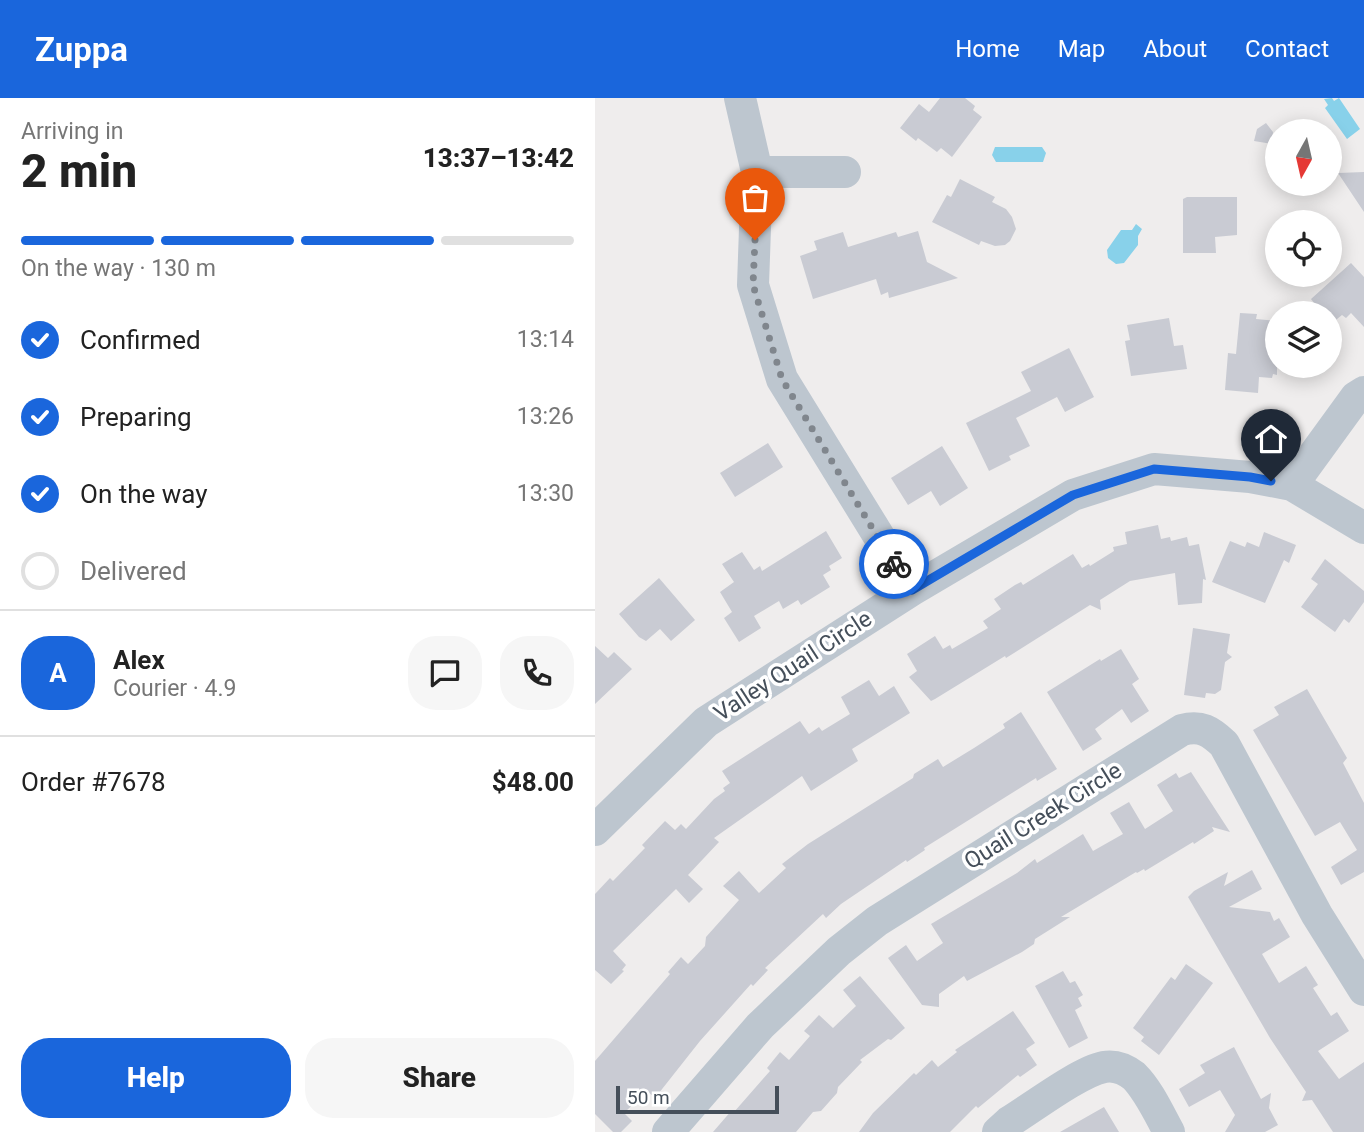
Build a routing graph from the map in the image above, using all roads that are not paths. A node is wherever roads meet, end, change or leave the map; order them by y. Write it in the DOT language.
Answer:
graph roads {
  1 [pos="740,98"];
  2 [pos="757,172"];
  3 [pos="845,172"];
  4 [pos="1364,392"];
  5 [pos="1292,485"];
  6 [pos="1364,528"];
  7 [pos="912,590"];
  8 [pos="595,830"];
  9 [pos="1364,990"];
  10 [pos="668,1132"];
  11 [pos="998,1132"];
  12 [pos="1169,1132"];
  1 -- 2 [label="street"];
  2 -- 3 [label="street"];
  2 -- 7 [label="street"];
  4 -- 5 [label="street"];
  5 -- 6 [label="street, Valley Quail Circle"];
  5 -- 7 [label="street, Valley Quail Circle"];
  7 -- 8 [label="street, Valley Quail Circle"];
  9 -- 10 [label="street, Quail Creek Circle"];
  11 -- 12 [label="street"];
}
